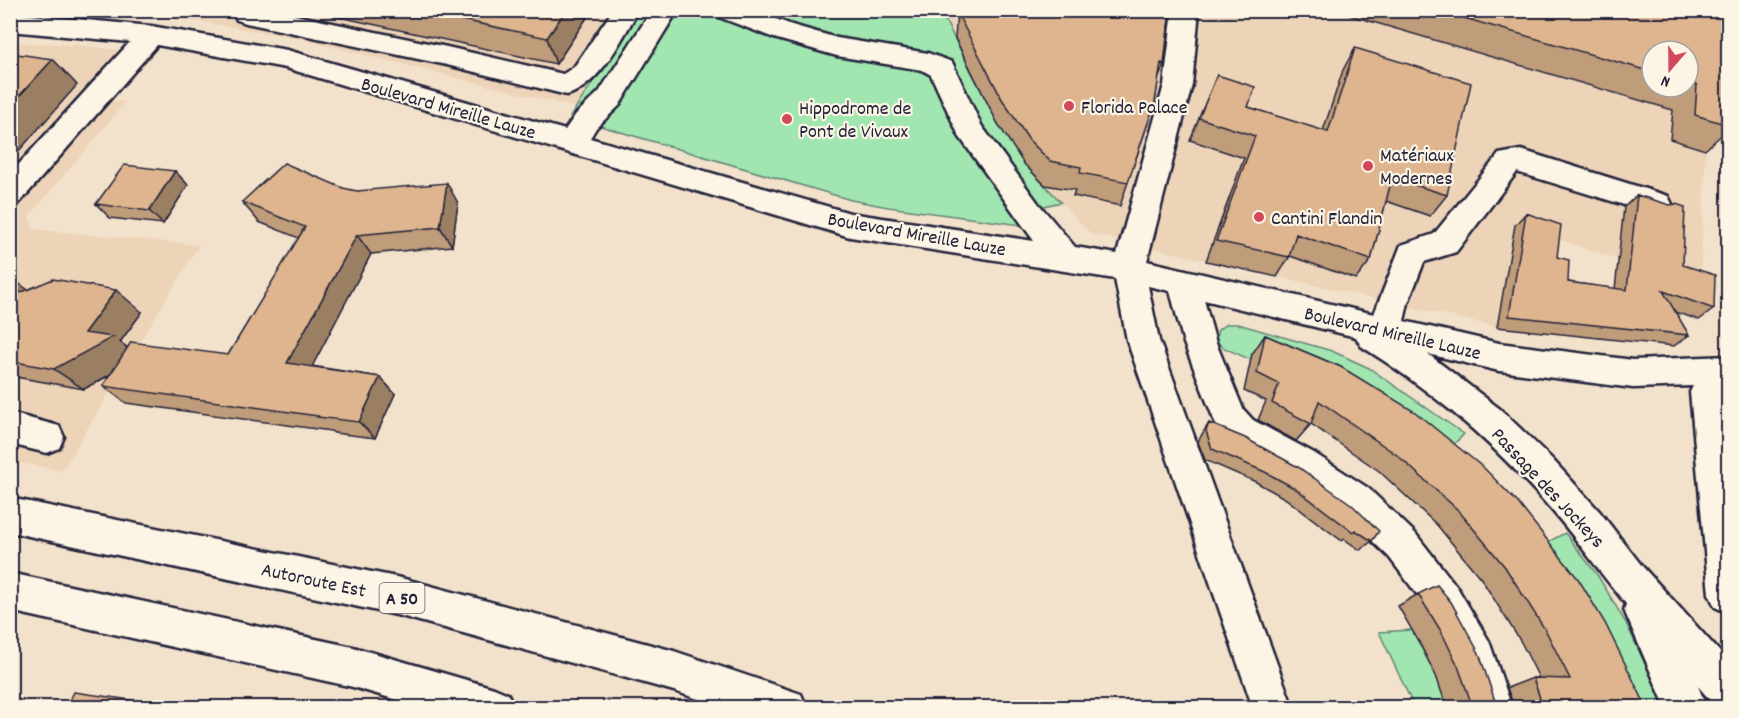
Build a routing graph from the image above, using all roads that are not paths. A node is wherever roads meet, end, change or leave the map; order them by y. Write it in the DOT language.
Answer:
graph roads {
  1 [pos="626,10"];
  2 [pos="665,10"];
  3 [pos="725,10"];
  4 [pos="1186,10"];
  5 [pos="247,12"];
  6 [pos="10,22"];
  7 [pos="151,35"];
  8 [pos="222,46"];
  9 [pos="572,143"];
  10 [pos="10,194"];
  11 [pos="1657,204"];
  12 [pos="1066,258"];
  13 [pos="1129,269"];
  14 [pos="1183,282"];
  15 [pos="1344,320"];
  16 [pos="1386,330"];
  17 [pos="1728,371"];
  18 [pos="10,429"];
  19 [pos="47,436"];
  20 [pos="10,515"];
  21 [pos="1628,578"];
  22 [pos="10,592"];
  23 [pos="1728,594"];
  24 [pos="1728,691"];
  25 [pos="494,708"];
  26 [pos="787,708"];
  27 [pos="1273,708"];
  28 [pos="1492,708"];
  29 [pos="1687,708"];
  1 -- 5 [label="main road"];
  2 -- 9 [label="main road"];
  3 -- 12 [label="main road"];
  4 -- 13 [label="main road"];
  5 -- 8 [label="main road"];
  6 -- 7 [label="main road, Boulevard Mireille Lauze"];
  7 -- 8 [label="main road, Boulevard Mireille Lauze"];
  7 -- 10 [label="main road"];
  8 -- 9 [label="main road, Boulevard Mireille Lauze"];
  9 -- 12 [label="main road, Boulevard Mireille Lauze"];
  11 -- 16 [label="main road"];
  12 -- 13 [label="main road, Boulevard Mireille Lauze"];
  13 -- 14 [label="main road, Boulevard Mireille Lauze"];
  13 -- 27 [label="main road"];
  14 -- 15 [label="main road, Boulevard Mireille Lauze"];
  14 -- 28 [label="main road"];
  15 -- 16 [label="main road, Boulevard Mireille Lauze"];
  15 -- 21 [label="main road, Passage des Jockeys"];
  16 -- 17 [label="main road, Boulevard Mireille Lauze"];
  17 -- 23 [label="main road"];
  18 -- 19 [label="main road"];
  20 -- 26 [label="main road, Autoroute Est / A 50"];
  21 -- 24 [label="main road, Passage des Jockeys"];
  21 -- 29 [label="main road, Passage des Jockeys"];
  22 -- 25 [label="main road"];
}
